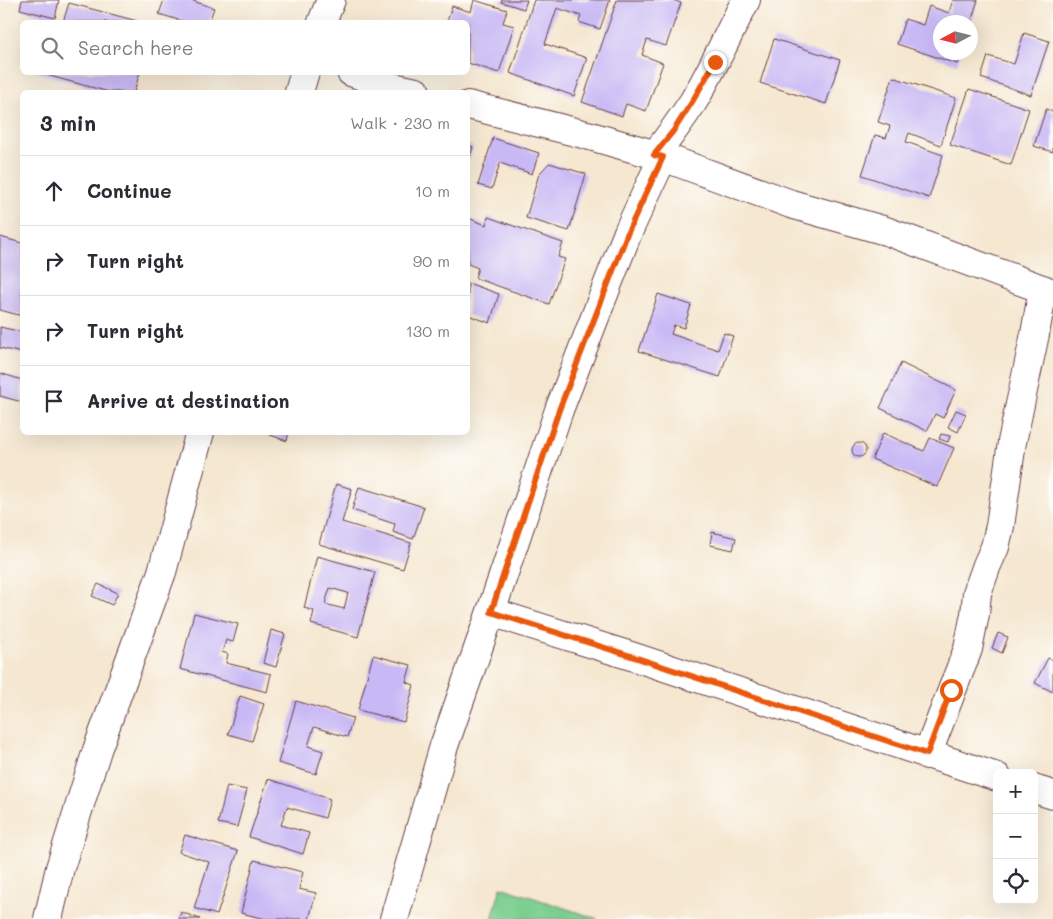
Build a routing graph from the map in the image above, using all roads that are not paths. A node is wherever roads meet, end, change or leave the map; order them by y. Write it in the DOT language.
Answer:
graph roads {
  1 [pos="331,0"];
  2 [pos="746,0"];
  3 [pos="323,20"];
  4 [pos="304,75"];
  5 [pos="359,75"];
  6 [pos="300,90"];
  7 [pos="407,90"];
  8 [pos="470,106"];
  9 [pos="659,156"];
  10 [pos="1048,291"];
  11 [pos="199,435"];
  12 [pos="491,612"];
  13 [pos="927,754"];
  14 [pos="993,776"];
  15 [pos="1038,790"];
  16 [pos="1053,794"];
  17 [pos="48,919"];
  18 [pos="394,919"];
  1 -- 3 [label="street"];
  2 -- 9 [label="street"];
  4 -- 6 [label="street"];
  5 -- 7 [label="street"];
  8 -- 9 [label="street"];
  9 -- 10 [label="street"];
  9 -- 12 [label="street"];
  10 -- 13 [label="street"];
  11 -- 17 [label="street"];
  12 -- 13 [label="street"];
  12 -- 18 [label="street"];
  13 -- 14 [label="street"];
  15 -- 16 [label="street"];
}
